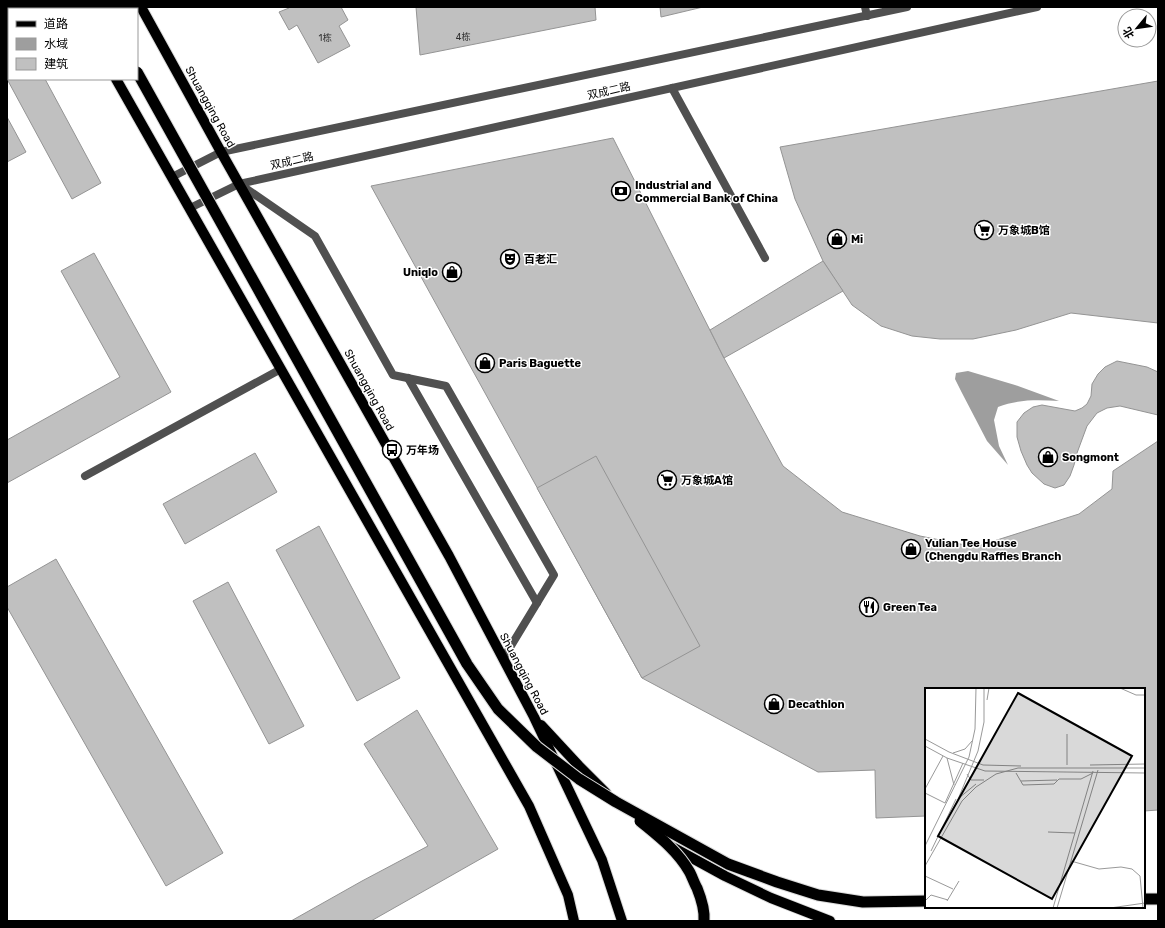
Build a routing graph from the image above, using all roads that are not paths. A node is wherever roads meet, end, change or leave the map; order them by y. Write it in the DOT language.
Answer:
graph roads {
  1 [pos="141,7"];
  2 [pos="865,7"];
  3 [pos="907,7"];
  4 [pos="1037,7"];
  5 [pos="867,16"];
  6 [pos="138,74"];
  7 [pos="117,80"];
  8 [pos="672,88"];
  9 [pos="221,152"];
  10 [pos="172,177"];
  11 [pos="239,184"];
  12 [pos="190,208"];
  13 [pos="765,258"];
  14 [pos="281,369"];
  15 [pos="408,378"];
  16 [pos="85,476"];
  17 [pos="537,604"];
  18 [pos="503,658"];
  19 [pos="534,718"];
  20 [pos="616,802"];
  21 [pos="1145,899"];
  22 [pos="1158,899"];
  23 [pos="925,901"];
  24 [pos="574,921"];
  25 [pos="622,921"];
  26 [pos="704,921"];
  27 [pos="830,921"];
  1 -- 9 [label="main road, Shuangqing Road"];
  2 -- 5 [label="street"];
  3 -- 5 [label="street, 双成二路"];
  4 -- 8 [label="street, 双成二路"];
  5 -- 9 [label="street, 双成二路"];
  6 -- 20 [label="highway, bridge"];
  7 -- 10 [label="main road"];
  8 -- 11 [label="street, 双成二路"];
  8 -- 13 [label="street"];
  9 -- 10 [label="street, 双成二路"];
  9 -- 11 [label="main road, Shuangqing Road"];
  10 -- 12 [label="main road"];
  11 -- 12 [label="street, 双成二路"];
  11 -- 15 [label="street"];
  11 -- 18 [label="main road, Shuangqing Road"];
  12 -- 14 [label="main road"];
  14 -- 16 [label="street"];
  14 -- 24 [label="main road"];
  15 -- 17 [label="street"];
  15 -- 17 [label="street"];
  17 -- 18 [label="street"];
  18 -- 19 [label="main road, Shuangqing Road"];
  19 -- 25 [label="main road, Shuangqing Road"];
  19 -- 27 [label="main road"];
  20 -- 23 [label="highway, bridge"];
  20 -- 26 [label="highway, bridge"];
  21 -- 22 [label="highway"];
}
